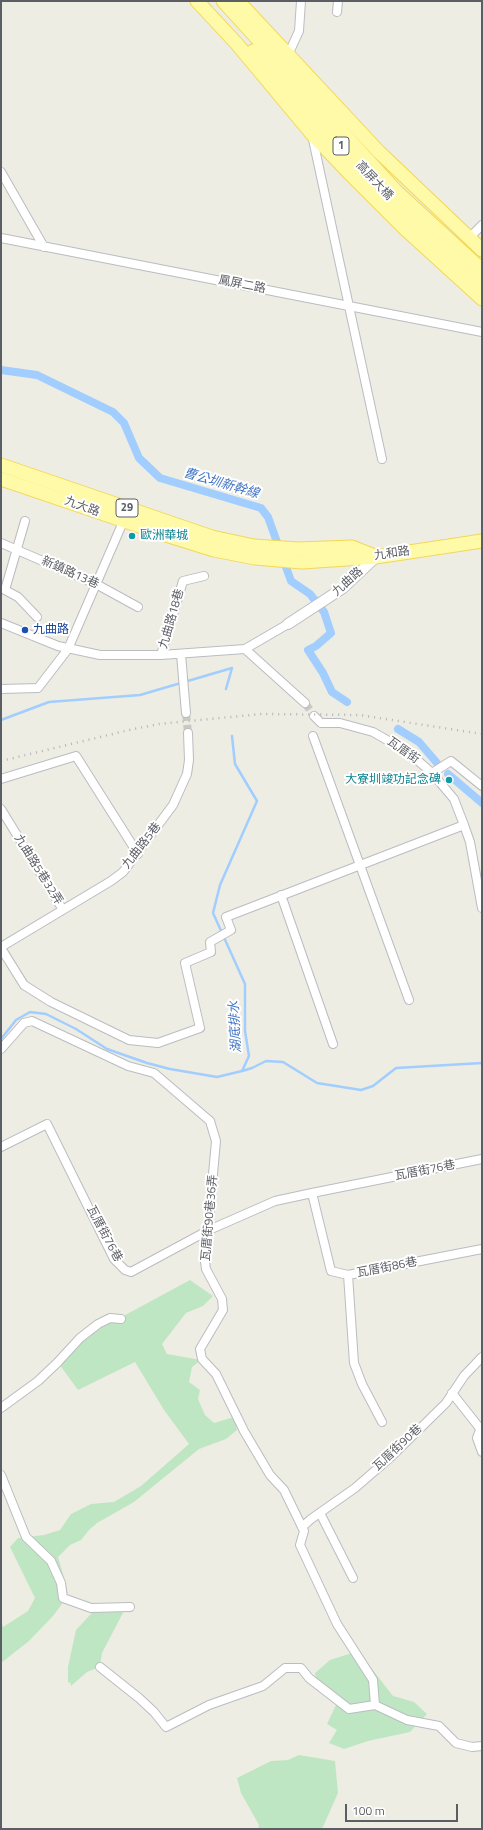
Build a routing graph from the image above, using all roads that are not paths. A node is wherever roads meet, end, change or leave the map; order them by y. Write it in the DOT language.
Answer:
graph roads {
  1 [pos="197,1"];
  2 [pos="207,1"];
  3 [pos="223,1"];
  4 [pos="238,1"];
  5 [pos="301,1"];
  6 [pos="338,1"];
  7 [pos="337,12"];
  8 [pos="288,55"];
  9 [pos="312,134"];
  10 [pos="1,172"];
  11 [pos="482,225"];
  12 [pos="474,233"];
  13 [pos="1,238"];
  14 [pos="44,247"];
  15 [pos="482,250"];
  16 [pos="482,270"];
  17 [pos="482,283"];
  18 [pos="482,299"];
  19 [pos="350,305"];
  20 [pos="482,332"];
  21 [pos="382,459"];
  22 [pos="1,465"];
  23 [pos="1,478"];
  24 [pos="25,521"];
  25 [pos="123,522"];
  26 [pos="482,541"];
  27 [pos="1,543"];
  28 [pos="17,550"];
  29 [pos="255,552"];
  30 [pos="376,557"];
  31 [pos="204,576"];
  32 [pos="96,584"];
  33 [pos="138,606"];
  34 [pos="37,617"];
  35 [pos="1,623"];
  36 [pos="288,624"];
  37 [pos="68,649"];
  38 [pos="246,649"];
  39 [pos="181,654"];
  40 [pos="161,655"];
  41 [pos="1,690"];
  42 [pos="305,703"];
  43 [pos="186,712"];
  44 [pos="314,716"];
  45 [pos="188,733"];
  46 [pos="313,736"];
  47 [pos="432,773"];
  48 [pos="1,779"];
  49 [pos="482,786"];
  50 [pos="1,809"];
  51 [pos="464,825"];
  52 [pos="138,854"];
  53 [pos="360,865"];
  54 [pos="281,895"];
  55 [pos="482,908"];
  56 [pos="62,910"];
  57 [pos="1,948"];
  58 [pos="409,1000"];
  59 [pos="333,1044"];
  60 [pos="1,1049"];
  61 [pos="1,1147"];
  62 [pos="482,1159"];
  63 [pos="316,1193"];
  64 [pos="208,1230"];
  65 [pos="482,1250"];
  66 [pos="348,1275"];
  67 [pos="121,1319"];
  68 [pos="482,1357"];
  69 [pos="452,1393"];
  70 [pos="1,1408"];
  71 [pos="382,1422"];
  72 [pos="481,1431"];
  73 [pos="482,1452"];
  74 [pos="1,1475"];
  75 [pos="320,1513"];
  76 [pos="302,1527"];
  77 [pos="353,1578"];
  78 [pos="130,1607"];
  79 [pos="100,1667"];
  80 [pos="375,1705"];
  81 [pos="482,1746"];
  1 -- 9 [label="main road, 1"];
  2 -- 17 [label="main road, 高屏大橋 / 1"];
  3 -- 16 [label="main road, 高屏大橋 / 1"];
  4 -- 8 [label="main road, 1"];
  5 -- 8 [label="street"];
  6 -- 7 [label="street"];
  8 -- 15 [label="main road, 1"];
  9 -- 18 [label="main road, 1"];
  9 -- 19 [label="street"];
  10 -- 14 [label="street"];
  11 -- 12 [label="street"];
  13 -- 14 [label="street, 鳳屏二路"];
  14 -- 19 [label="street, 鳳屏二路"];
  19 -- 20 [label="street, 鳳屏二路"];
  19 -- 21 [label="street"];
  22 -- 29 [label="main road, 九大路 / 29"];
  23 -- 25 [label="main road, 九大路 / 29"];
  24 -- 28 [label="street"];
  25 -- 29 [label="main road, 九大路 / 29"];
  25 -- 32 [label="street"];
  26 -- 30 [label="main road, 九和路 / 29"];
  27 -- 28 [label="street, 新鎮路13巷"];
  28 -- 32 [label="street, 新鎮路13巷"];
  28 -- 34 [label="street"];
  29 -- 30 [label="main road, 九和路 / 29"];
  29 -- 30 [label="main road, 29"];
  30 -- 36 [label="street, 九曲路"];
  31 -- 40 [label="street, 九曲路18巷"];
  32 -- 33 [label="street, 新鎮路13巷"];
  32 -- 37 [label="street"];
  35 -- 37 [label="street, 九曲路"];
  36 -- 38 [label="street, 九曲路"];
  37 -- 40 [label="street, 九曲路"];
  37 -- 41 [label="street"];
  38 -- 39 [label="street, 九曲路"];
  38 -- 42 [label="street"];
  39 -- 40 [label="street, 九曲路"];
  39 -- 43 [label="street"];
  44 -- 47 [label="street, 瓦厝街"];
  45 -- 52 [label="street, 九曲路5巷"];
  46 -- 53 [label="street"];
  47 -- 49 [label="street"];
  47 -- 51 [label="street, 瓦厝街"];
  48 -- 52 [label="street"];
  50 -- 56 [label="street, 九曲路5巷32弄"];
  51 -- 53 [label="street"];
  51 -- 55 [label="street, 瓦厝街"];
  52 -- 56 [label="street, 九曲路5巷"];
  53 -- 54 [label="street"];
  53 -- 58 [label="street"];
  54 -- 57 [label="street"];
  54 -- 59 [label="street"];
  56 -- 57 [label="street, 九曲路5巷"];
  60 -- 64 [label="street, 瓦厝街90巷36弄"];
  61 -- 64 [label="street, 瓦厝街76巷"];
  62 -- 63 [label="street, 瓦厝街76巷"];
  63 -- 64 [label="street, 瓦厝街76巷"];
  63 -- 66 [label="street, 瓦厝街86巷"];
  64 -- 76 [label="street, 瓦厝街90巷36弄"];
  65 -- 66 [label="street, 瓦厝街86巷"];
  66 -- 71 [label="street"];
  67 -- 70 [label="street"];
  68 -- 69 [label="street, 瓦厝街90巷"];
  69 -- 72 [label="street"];
  69 -- 75 [label="street, 瓦厝街90巷"];
  72 -- 73 [label="street"];
  74 -- 78 [label="street"];
  75 -- 76 [label="street, 瓦厝街90巷"];
  75 -- 77 [label="street"];
  76 -- 80 [label="street"];
  79 -- 80 [label="street"];
  80 -- 81 [label="street"];
}
